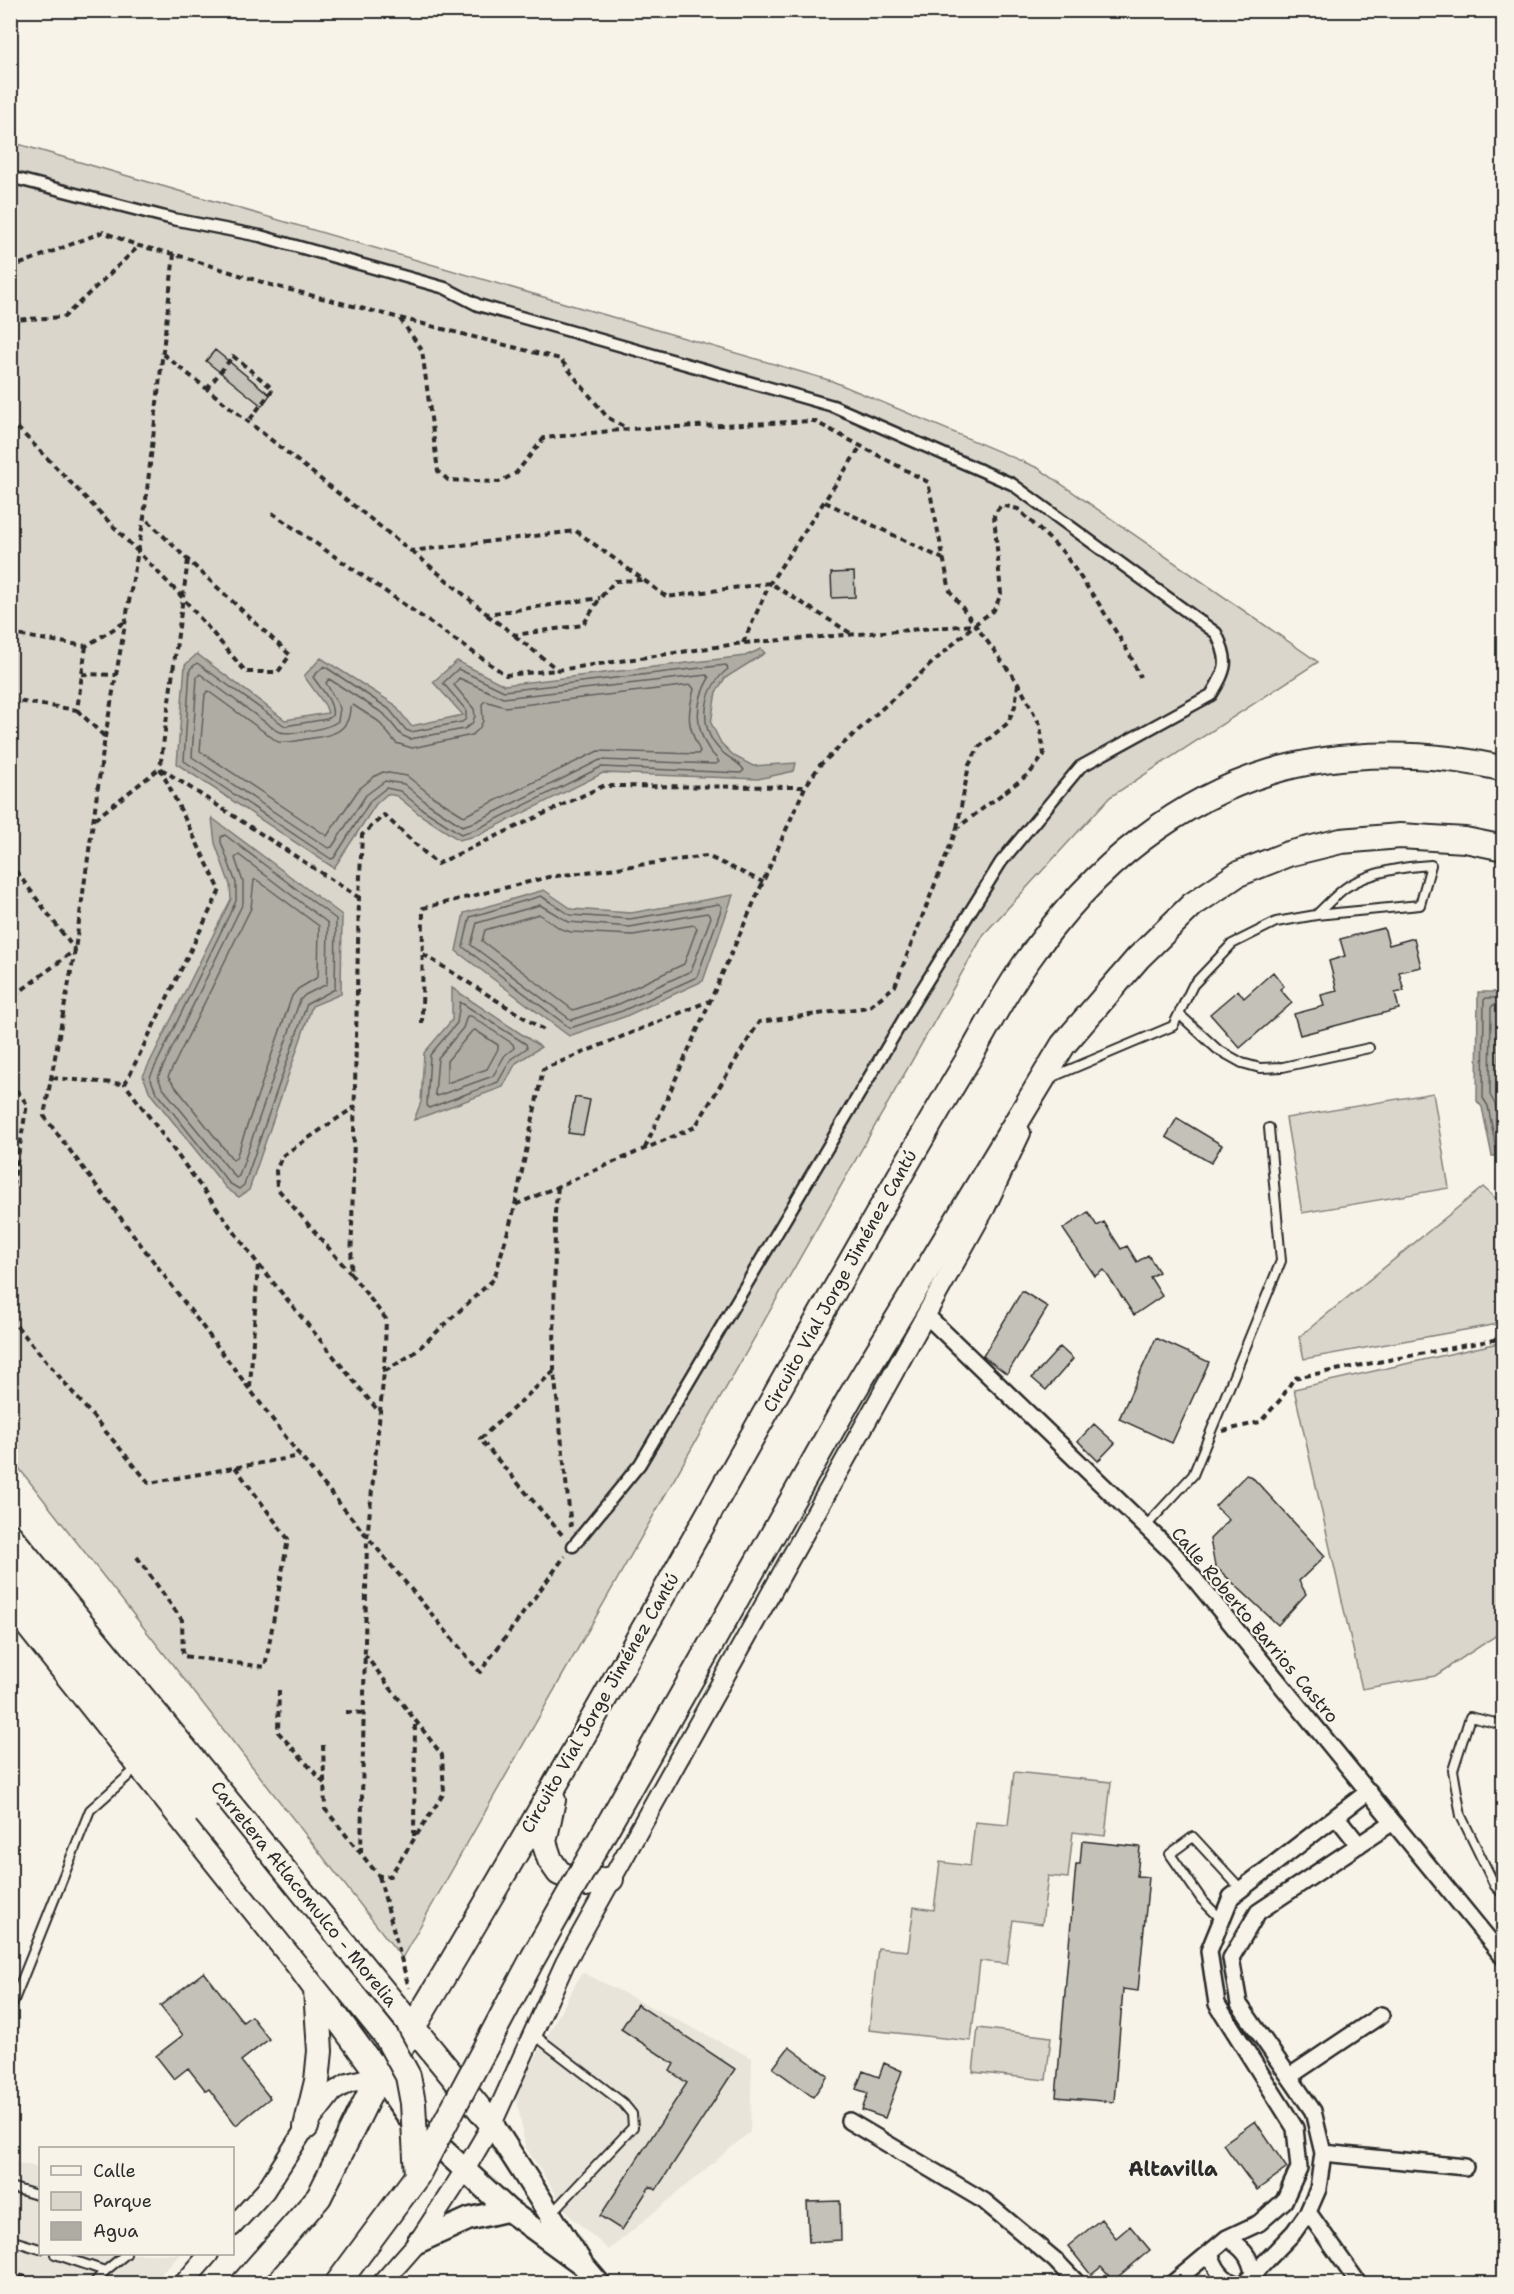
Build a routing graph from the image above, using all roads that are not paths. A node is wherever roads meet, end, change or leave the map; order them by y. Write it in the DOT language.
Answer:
graph roads {
  1 [pos="10,177"];
  2 [pos="1503,769"];
  3 [pos="1503,848"];
  4 [pos="1316,915"];
  5 [pos="1179,1014"];
  6 [pos="1063,1045"];
  7 [pos="1369,1048"];
  8 [pos="1046,1080"];
  9 [pos="1269,1128"];
  10 [pos="926,1315"];
  11 [pos="1145,1527"];
  12 [pos="10,1536"];
  13 [pos="573,1546"];
  14 [pos="10,1567"];
  15 [pos="10,1603"];
  16 [pos="1503,1725"];
  17 [pos="140,1765"];
  18 [pos="559,1778"];
  19 [pos="1369,1791"];
  20 [pos="1336,1816"];
  21 [pos="1393,1822"];
  22 [pos="1359,1845"];
  23 [pos="611,1879"];
  24 [pos="1241,1889"];
  25 [pos="1503,1895"];
  26 [pos="1222,1920"];
  27 [pos="1503,1958"];
  28 [pos="316,1990"];
  29 [pos="10,2010"];
  30 [pos="1381,2015"];
  31 [pos="413,2027"];
  32 [pos="533,2034"];
  33 [pos="378,2075"];
  34 [pos="1290,2076"];
  35 [pos="849,2121"];
  36 [pos="492,2124"];
  37 [pos="306,2127"];
  38 [pos="1323,2153"];
  39 [pos="1465,2167"];
  40 [pos="465,2170"];
  41 [pos="417,2176"];
  42 [pos="10,2187"];
  43 [pos="39,2196"];
  44 [pos="508,2210"];
  45 [pos="1308,2212"];
  46 [pos="550,2215"];
  47 [pos="234,2225"];
  48 [pos="1227,2238"];
  49 [pos="10,2240"];
  50 [pos="418,2242"];
  51 [pos="39,2249"];
  52 [pos="1210,2253"];
  53 [pos="61,2255"];
  54 [pos="124,2255"];
  55 [pos="207,2255"];
  56 [pos="582,2264"];
  57 [pos="105,2271"];
  58 [pos="1249,2278"];
  59 [pos="93,2283"];
  60 [pos="183,2283"];
  61 [pos="243,2283"];
  62 [pos="337,2283"];
  63 [pos="381,2283"];
  64 [pos="599,2283"];
  65 [pos="1078,2283"];
  66 [pos="1172,2283"];
  67 [pos="1237,2283"];
  68 [pos="1359,2283"];
  1 -- 13 [label="street"];
  2 -- 18 [label="main road, Circuito Vial Jorge Jiménez Cantú"];
  3 -- 6 [label="main road"];
  4 -- 4 [label="lane"];
  4 -- 5 [label="lane"];
  5 -- 7 [label="lane"];
  5 -- 8 [label="lane"];
  6 -- 8 [label="street"];
  6 -- 41 [label="main road, bridge"];
  8 -- 10 [label="street"];
  9 -- 11 [label="lane"];
  10 -- 11 [label="street, Calle Roberto Barrios Castro"];
  10 -- 23 [label="street"];
  11 -- 19 [label="street, Calle Roberto Barrios Castro"];
  12 -- 31 [label="main road, Carretera Atlacomulco - Morelia"];
  14 -- 41 [label="main road, bridge"];
  15 -- 17 [label="main road, Carretera Atlacomulco - Morelia"];
  16 -- 25 [label="lane"];
  17 -- 28 [label="main road, Carretera Atlacomulco - Morelia"];
  17 -- 29 [label="lane"];
  18 -- 23 [label="main road"];
  18 -- 31 [label="main road, Circuito Vial Jorge Jiménez Cantú"];
  19 -- 20 [label="street"];
  19 -- 21 [label="street, Calle Roberto Barrios Castro"];
  20 -- 22 [label="street"];
  20 -- 24 [label="street"];
  21 -- 22 [label="street"];
  21 -- 27 [label="street, Calle Roberto Barrios Castro"];
  22 -- 34 [label="street"];
  23 -- 32 [label="street"];
  24 -- 26 [label="street"];
  24 -- 26 [label="lane"];
  26 -- 48 [label="street"];
  28 -- 33 [label="main road, Carretera Atlacomulco - Morelia"];
  28 -- 37 [label="main road"];
  30 -- 34 [label="street"];
  31 -- 33 [label="main road, Circuito Vial Jorge Jiménez Cantú"];
  31 -- 36 [label="main road, Carretera Atlacomulco - Morelia"];
  32 -- 36 [label="street"];
  32 -- 46 [label="lane"];
  33 -- 37 [label="street"];
  33 -- 40 [label="main road, Carretera Atlacomulco - Morelia"];
  33 -- 61 [label="main road, Circuito Vial Jorge Jiménez Cantú"];
  34 -- 38 [label="street"];
  35 -- 65 [label="street"];
  36 -- 40 [label="street"];
  36 -- 46 [label="main road, Carretera Atlacomulco - Morelia"];
  37 -- 47 [label="street"];
  38 -- 39 [label="street"];
  38 -- 45 [label="street"];
  40 -- 44 [label="main road, Carretera Atlacomulco - Morelia"];
  40 -- 50 [label="street"];
  41 -- 62 [label="main road, bridge"];
  42 -- 43 [label="lane"];
  44 -- 50 [label="main road"];
  44 -- 56 [label="main road, Carretera Atlacomulco - Morelia"];
  45 -- 58 [label="street"];
  45 -- 68 [label="street"];
  46 -- 56 [label="main road, Carretera Atlacomulco - Morelia"];
  48 -- 52 [label="street"];
  48 -- 58 [label="street"];
  49 -- 51 [label="lane"];
  50 -- 63 [label="street"];
  52 -- 66 [label="street"];
  52 -- 67 [label="street"];
  53 -- 57 [label="lane"];
  54 -- 57 [label="lane"];
  55 -- 60 [label="street"];
  56 -- 64 [label="main road, Carretera Atlacomulco - Morelia"];
  57 -- 59 [label="lane"];
}
